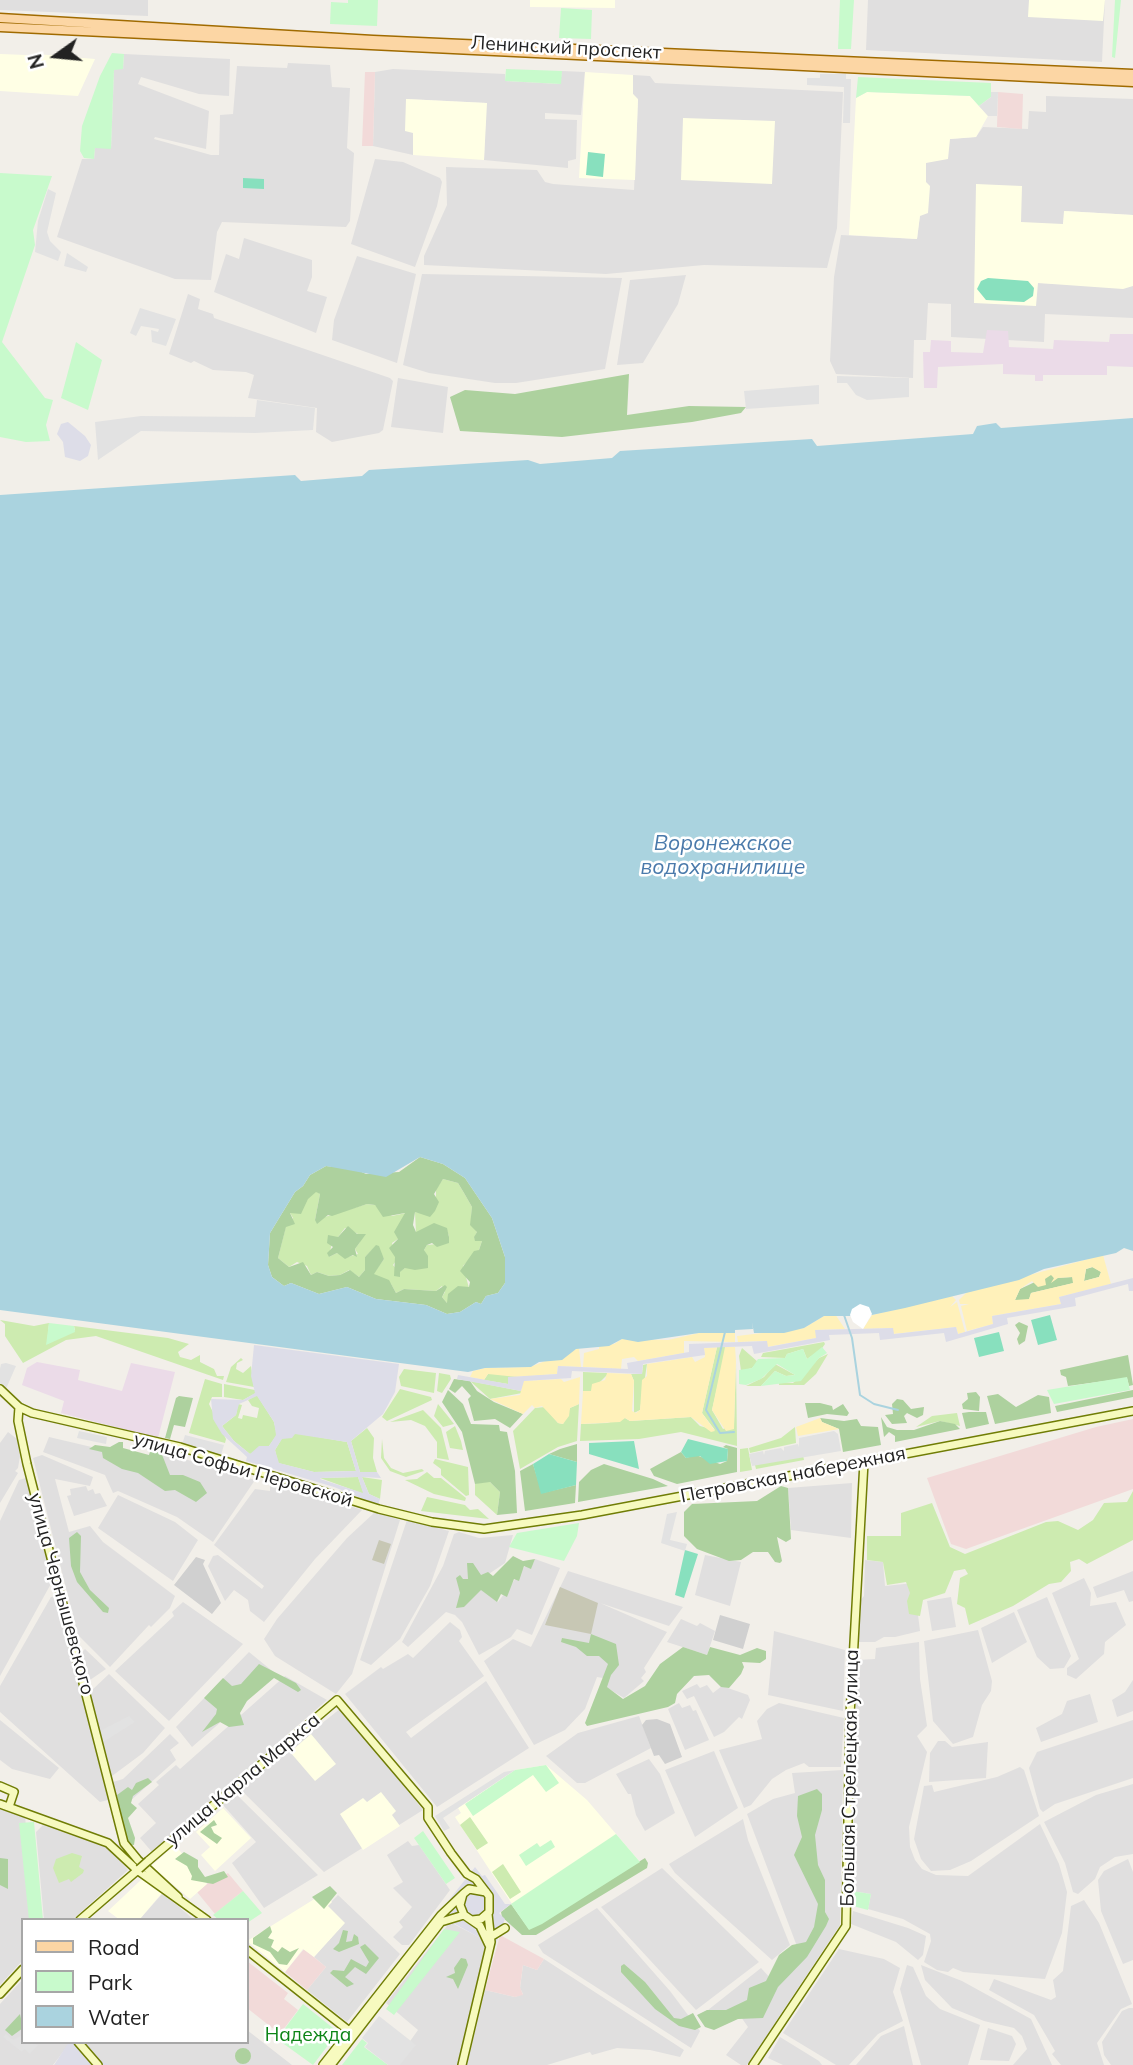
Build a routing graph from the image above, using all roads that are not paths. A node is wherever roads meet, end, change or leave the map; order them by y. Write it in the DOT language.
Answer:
graph roads {
  1 [pos="0,18"];
  2 [pos="0,27"];
  3 [pos="1133,74"];
  4 [pos="1133,82"];
  5 [pos="0,1389"];
  6 [pos="19,1407"];
  7 [pos="1133,1411"];
  8 [pos="864,1462"];
  9 [pos="453,1526"];
  10 [pos="0,1786"];
  11 [pos="0,1804"];
  12 [pos="9,1807"];
  13 [pos="138,1870"];
  14 [pos="467,1874"];
  15 [pos="464,1893"];
  16 [pos="486,1893"];
  17 [pos="177,1897"];
  18 [pos="488,1914"];
  19 [pos="464,1915"];
  20 [pos="82,1918"];
  21 [pos="204,1918"];
  22 [pos="472,1920"];
  23 [pos="505,1928"];
  24 [pos="492,1936"];
  25 [pos="248,1951"];
  26 [pos="490,1951"];
  27 [pos="21,1972"];
  28 [pos="0,1994"];
  29 [pos="352,2033"];
  30 [pos="80,2044"];
  31 [pos="98,2065"];
  32 [pos="323,2065"];
  33 [pos="331,2065"];
  34 [pos="462,2065"];
  35 [pos="753,2065"];
  1 -- 3 [label="main road, Ленинский проспект"];
  2 -- 4 [label="main road, Ленинский проспект"];
  5 -- 6 [label="street, улица Софьи Перовской"];
  6 -- 9 [label="street, улица Софьи Перовской"];
  6 -- 17 [label="street, улица Чернышевского"];
  7 -- 8 [label="street, Петровская набережная"];
  8 -- 9 [label="street, Петровская набережная"];
  8 -- 35 [label="street, Большая Стрелецкая улица"];
  10 -- 12 [label="street"];
  11 -- 12 [label="street"];
  12 -- 13 [label="street"];
  13 -- 14 [label="street, улица Карла Маркса, bridge"];
  13 -- 17 [label="street"];
  13 -- 20 [label="street"];
  14 -- 15 [label="street"];
  14 -- 16 [label="street"];
  15 -- 16 [label="street"];
  15 -- 19 [label="street"];
  15 -- 29 [label="street"];
  16 -- 18 [label="street"];
  17 -- 21 [label="street"];
  18 -- 22 [label="street"];
  18 -- 24 [label="street"];
  19 -- 22 [label="street"];
  19 -- 29 [label="street"];
  22 -- 26 [label="street"];
  23 -- 24 [label="street"];
  24 -- 26 [label="street"];
  25 -- 29 [label="street"];
  26 -- 34 [label="street"];
  27 -- 28 [label="street"];
  29 -- 32 [label="street"];
  29 -- 33 [label="street"];
  30 -- 31 [label="street"];
}
